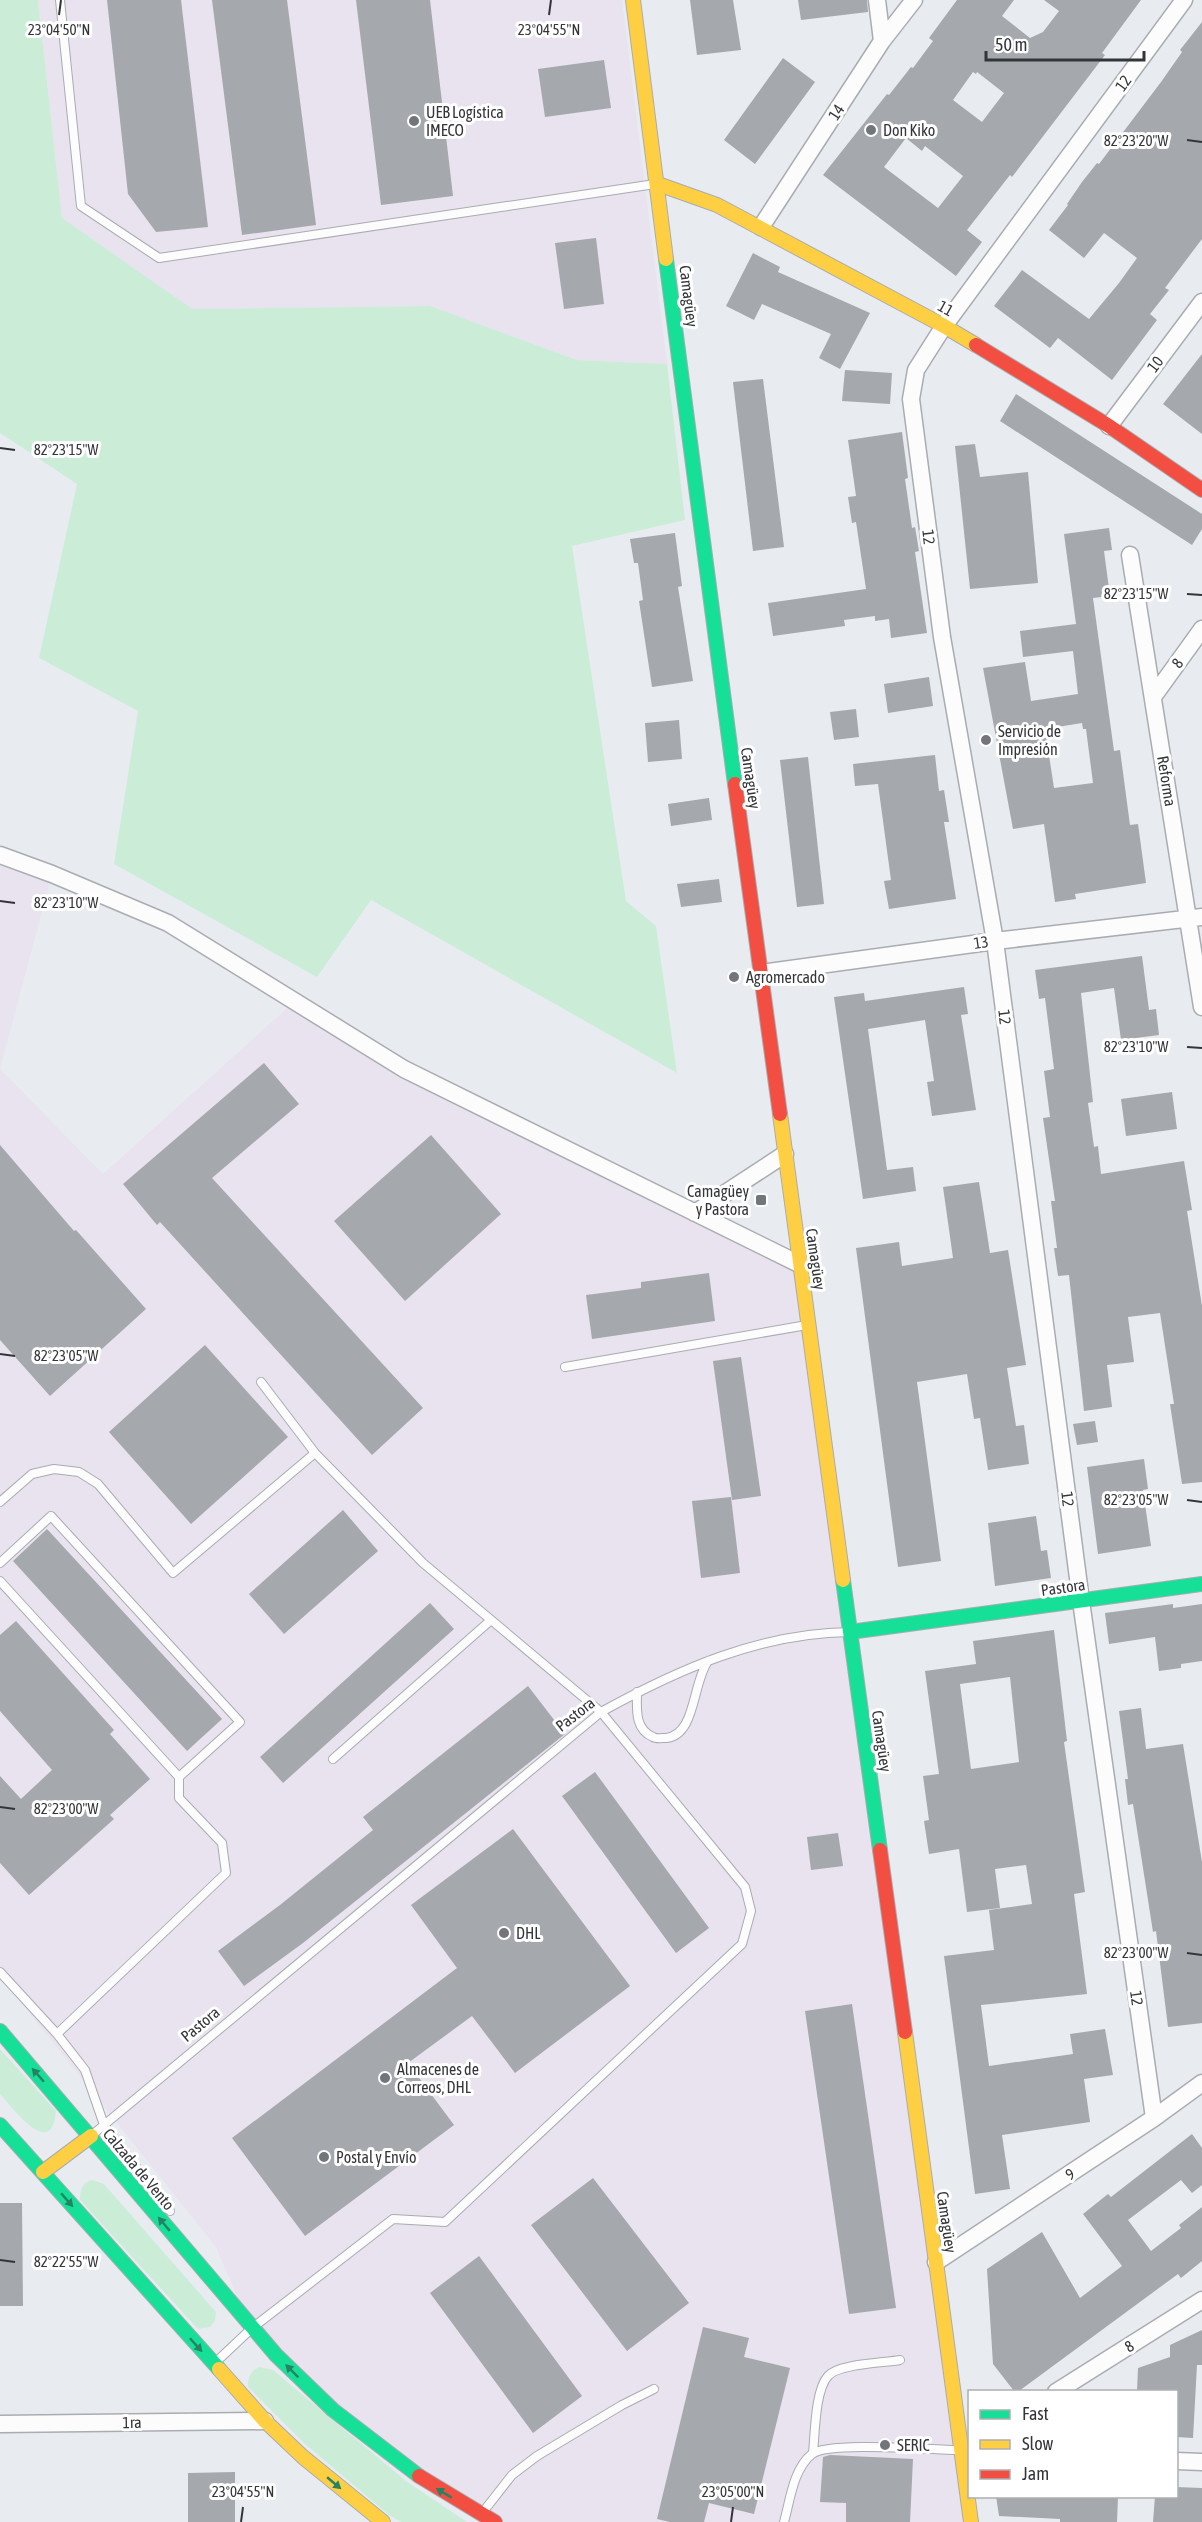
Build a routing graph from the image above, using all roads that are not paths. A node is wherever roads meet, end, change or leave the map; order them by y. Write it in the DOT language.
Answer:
graph roads {
  1 [pos="60,0"];
  2 [pos="633,0"];
  3 [pos="877,0"];
  4 [pos="914,0"];
  5 [pos="1184,0"];
  6 [pos="882,41"];
  7 [pos="658,184"];
  8 [pos="760,227"];
  9 [pos="1202,302"];
  10 [pos="944,326"];
  11 [pos="1108,426"];
  12 [pos="1202,490"];
  13 [pos="1130,555"];
  14 [pos="1202,629"];
  15 [pos="1153,697"];
  16 [pos="0,855"];
  17 [pos="1196,917"];
  18 [pos="995,940"];
  19 [pos="761,974"];
  20 [pos="1202,1006"];
  21 [pos="785,1154"];
  22 [pos="695,1213"];
  23 [pos="801,1265"];
  24 [pos="808,1325"];
  25 [pos="565,1367"];
  26 [pos="261,1382"];
  27 [pos="315,1453"];
  28 [pos="0,1502"];
  29 [pos="0,1563"];
  30 [pos="0,1581"];
  31 [pos="1202,1584"];
  32 [pos="1081,1601"];
  33 [pos="491,1620"];
  34 [pos="850,1632"];
  35 [pos="708,1660"];
  36 [pos="637,1692"];
  37 [pos="602,1712"];
  38 [pos="333,1759"];
  39 [pos="179,1778"];
  40 [pos="0,1972"];
  41 [pos="0,2031"];
  42 [pos="57,2034"];
  43 [pos="1202,2083"];
  44 [pos="1154,2118"];
  45 [pos="0,2125"];
  46 [pos="104,2125"];
  47 [pos="91,2136"];
  48 [pos="43,2172"];
  49 [pos="174,2217"];
  50 [pos="188,2236"];
  51 [pos="936,2262"];
  52 [pos="197,2264"];
  53 [pos="1202,2300"];
  54 [pos="251,2329"];
  55 [pos="900,2360"];
  56 [pos="214,2364"];
  57 [pos="654,2389"];
  58 [pos="1058,2390"];
  59 [pos="265,2421"];
  60 [pos="0,2424"];
  61 [pos="967,2449"];
  62 [pos="813,2453"];
  63 [pos="1178,2461"];
  64 [pos="1202,2462"];
  65 [pos="968,2467"];
  66 [pos="970,2498"];
  67 [pos="481,2515"];
  68 [pos="383,2522"];
  69 [pos="495,2522"];
  70 [pos="784,2522"];
  71 [pos="971,2522"];
  1 -- 7 [label="lane"];
  2 -- 7 [label="main road, Camagüey"];
  3 -- 6 [label="street"];
  4 -- 6 [label="street, 14"];
  5 -- 10 [label="street, 12"];
  6 -- 8 [label="street, 14"];
  7 -- 8 [label="main road, 11"];
  7 -- 19 [label="main road, Camagüey"];
  8 -- 10 [label="main road, 11"];
  9 -- 11 [label="street, 10"];
  10 -- 11 [label="main road, 11"];
  10 -- 18 [label="street, 12"];
  11 -- 12 [label="main road, 11"];
  13 -- 15 [label="street, Reforma"];
  14 -- 15 [label="street, 8"];
  15 -- 17 [label="street, Reforma"];
  16 -- 22 [label="street"];
  17 -- 18 [label="street, 13"];
  17 -- 20 [label="street, Reforma"];
  18 -- 19 [label="street, 13"];
  18 -- 32 [label="street, 12"];
  19 -- 21 [label="main road, Camagüey"];
  21 -- 22 [label="street"];
  21 -- 23 [label="main road, Camagüey"];
  22 -- 23 [label="street"];
  23 -- 24 [label="main road, Camagüey"];
  24 -- 25 [label="lane"];
  24 -- 34 [label="main road, Camagüey"];
  26 -- 27 [label="lane"];
  27 -- 28 [label="lane"];
  27 -- 33 [label="lane"];
  29 -- 39 [label="lane"];
  30 -- 39 [label="lane"];
  31 -- 32 [label="main road, Pastora"];
  32 -- 34 [label="main road, Pastora"];
  32 -- 44 [label="street, 12"];
  33 -- 37 [label="lane"];
  33 -- 38 [label="lane"];
  34 -- 35 [label="lane, Pastora"];
  34 -- 51 [label="main road, Camagüey"];
  35 -- 36 [label="lane, Pastora"];
  35 -- 36 [label="lane"];
  36 -- 37 [label="lane, Pastora"];
  37 -- 46 [label="lane, Pastora"];
  37 -- 54 [label="lane"];
  39 -- 42 [label="lane"];
  40 -- 42 [label="lane"];
  47 -- 41 [label="main road, Calzada de Vento, one-way"];
  42 -- 46 [label="lane"];
  43 -- 44 [label="street, 9"];
  44 -- 51 [label="street, 9"];
  45 -- 48 [label="main road"];
  46 -- 47 [label="lane, Pastora"];
  46 -- 49 [label="lane"];
  47 -- 48 [label="main road"];
  52 -- 47 [label="main road, Calzada de Vento, one-way"];
  48 -- 56 [label="main road, one-way"];
  50 -- 52 [label="lane"];
  51 -- 61 [label="main road, Camagüey"];
  52 -- 54 [label="main road, Calzada de Vento"];
  53 -- 58 [label="street, 8"];
  54 -- 56 [label="lane"];
  67 -- 54 [label="main road, Calzada de Vento, one-way"];
  55 -- 62 [label="lane"];
  56 -- 59 [label="main road"];
  57 -- 67 [label="lane"];
  59 -- 60 [label="street, 1ra"];
  59 -- 68 [label="main road, one-way"];
  61 -- 62 [label="lane"];
  61 -- 65 [label="main road, Camagüey"];
  62 -- 70 [label="lane"];
  63 -- 64 [label="street"];
  66 -- 71 [label="main road, Camagüey"];
  67 -- 69 [label="main road, Calzada de Vento"];
}
